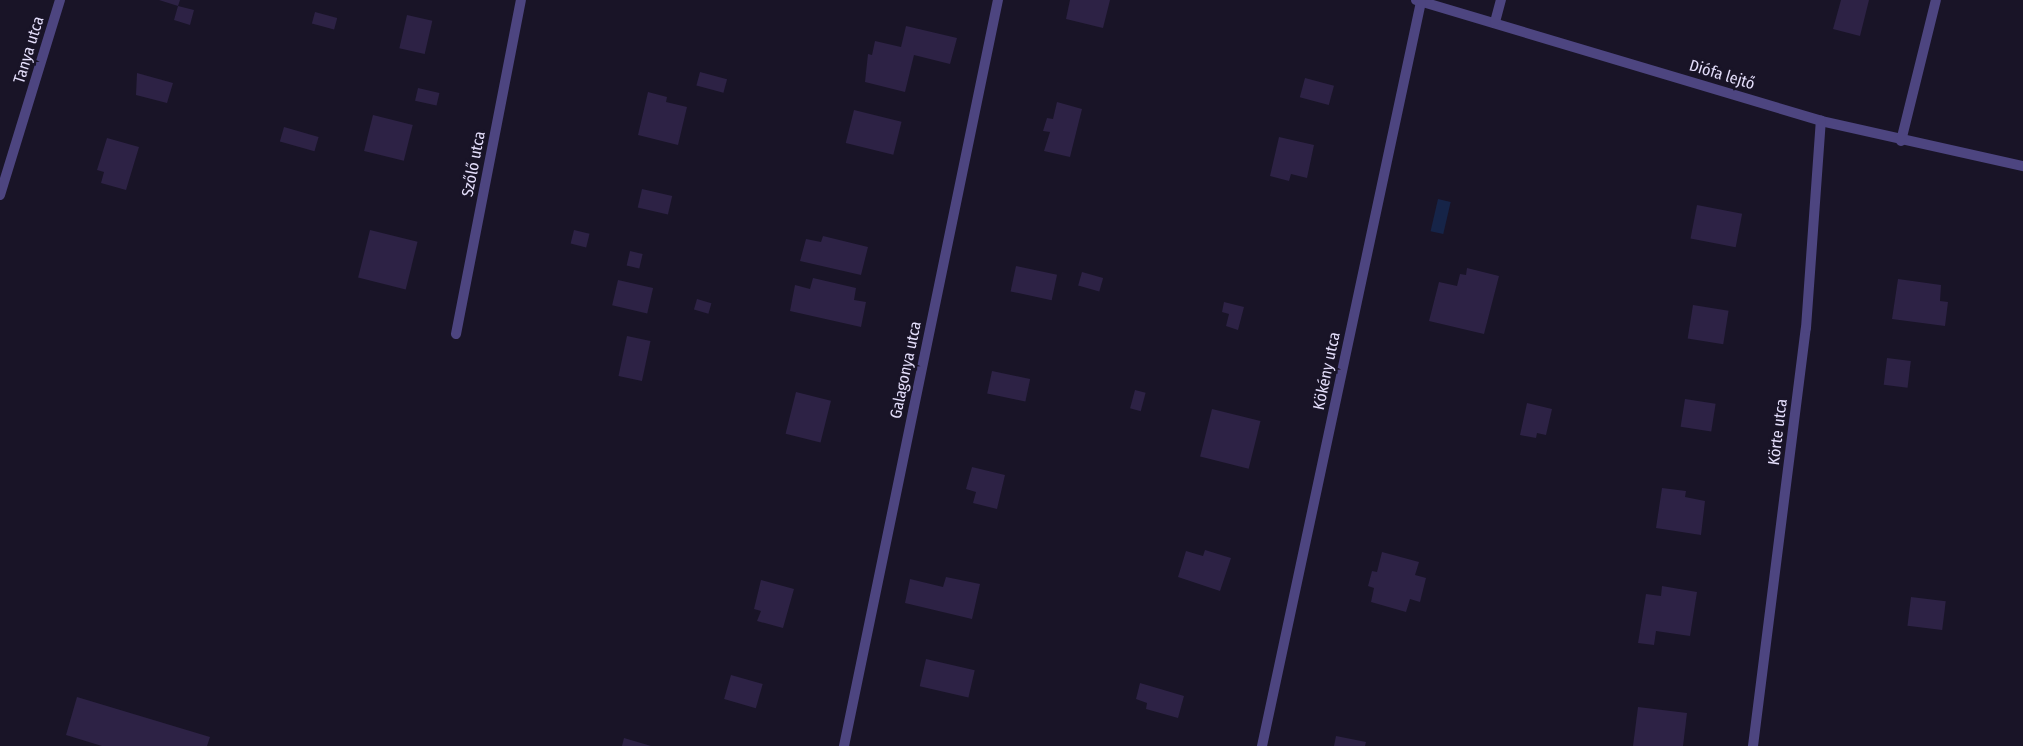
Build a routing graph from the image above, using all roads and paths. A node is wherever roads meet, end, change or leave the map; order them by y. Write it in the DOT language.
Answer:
graph roads {
  1 [pos="60,0"];
  2 [pos="521,0"];
  3 [pos="998,0"];
  4 [pos="1500,0"];
  5 [pos="1936,0"];
  6 [pos="1418,1"];
  7 [pos="1496,22"];
  8 [pos="1821,122"];
  9 [pos="1901,141"];
  10 [pos="2023,166"];
  11 [pos="0,195"];
  12 [pos="456,334"];
  13 [pos="844,746"];
  14 [pos="1262,746"];
  15 [pos="1753,746"];
  1 -- 11 [label="street, Tanya utca"];
  2 -- 12 [label="street, Szőlő utca"];
  3 -- 13 [label="street, Galagonya utca"];
  4 -- 7 [label="street"];
  5 -- 9 [label="street"];
  6 -- 7 [label="street, Diófa lejtő"];
  6 -- 14 [label="street, Kökény utca"];
  7 -- 8 [label="street, Diófa lejtő"];
  8 -- 9 [label="street, Diófa lejtő"];
  8 -- 15 [label="street, Körte utca"];
  9 -- 10 [label="street, Diófa lejtő"];
}
